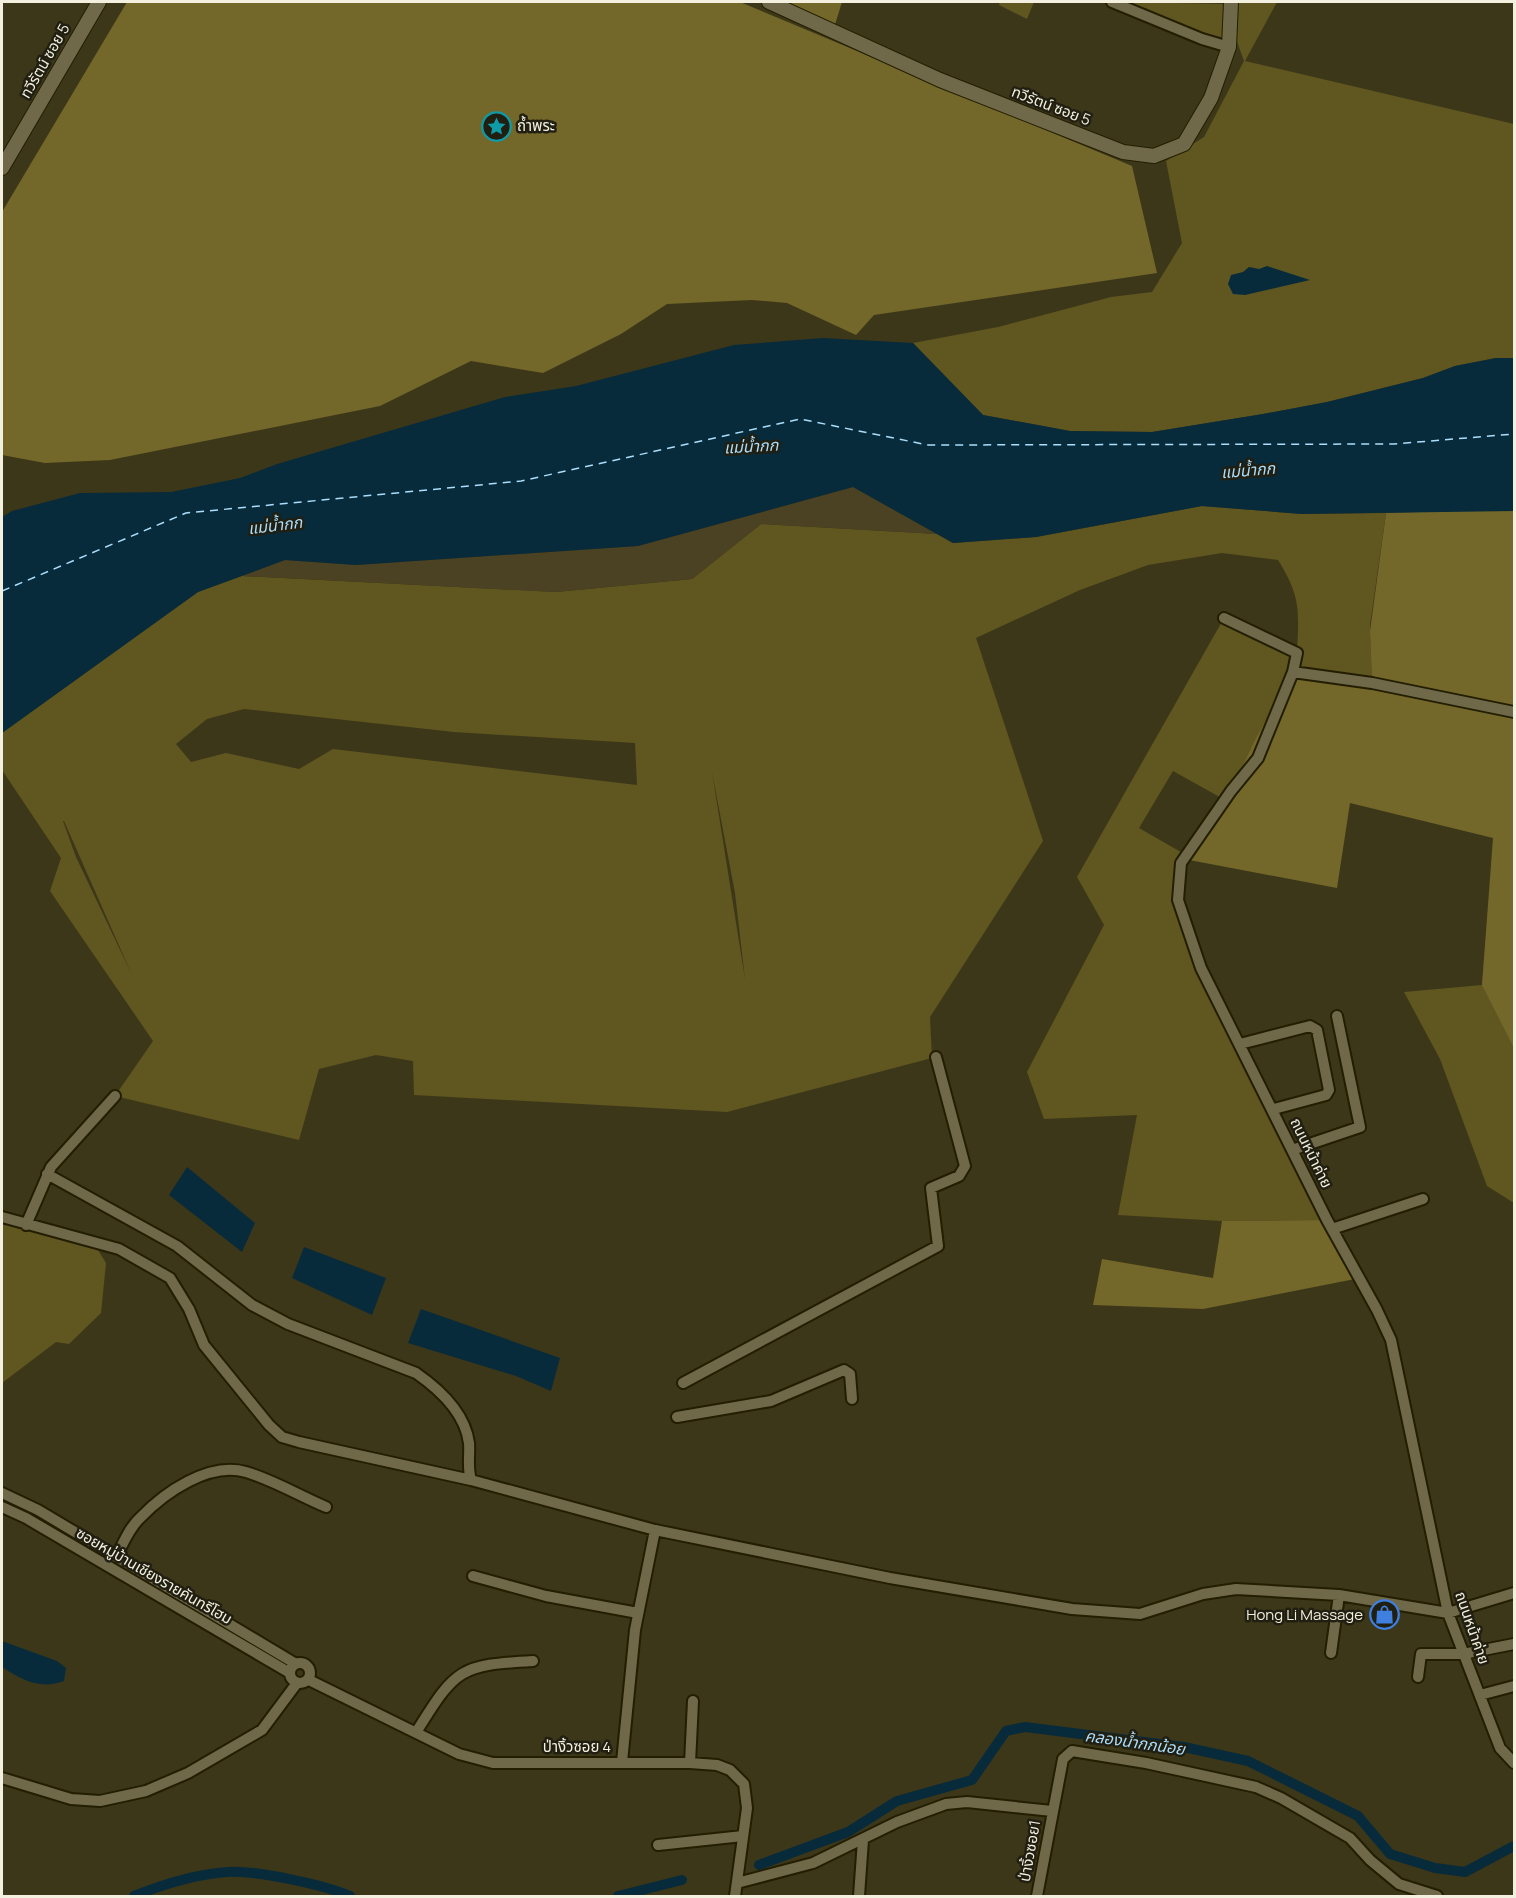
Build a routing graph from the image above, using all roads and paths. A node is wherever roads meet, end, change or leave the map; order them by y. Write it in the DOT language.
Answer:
graph roads {
  1 [pos="99,2"];
  2 [pos="769,2"];
  3 [pos="1112,2"];
  4 [pos="1232,2"];
  5 [pos="1229,47"];
  6 [pos="2,168"];
  7 [pos="1224,618"];
  8 [pos="1293,672"];
  9 [pos="1515,712"];
  10 [pos="1337,1016"];
  11 [pos="1240,1044"];
  12 [pos="936,1057"];
  13 [pos="115,1096"];
  14 [pos="1274,1109"];
  15 [pos="1292,1150"];
  16 [pos="47,1174"];
  17 [pos="1423,1199"];
  18 [pos="2,1217"];
  19 [pos="26,1225"];
  20 [pos="1332,1229"];
  21 [pos="683,1383"];
  22 [pos="852,1399"];
  23 [pos="677,1417"];
  24 [pos="471,1480"];
  25 [pos="2,1493"];
  26 [pos="2,1508"];
  27 [pos="326,1508"];
  28 [pos="655,1530"];
  29 [pos="116,1557"];
  30 [pos="473,1576"];
  31 [pos="1515,1593"];
  32 [pos="1339,1595"];
  33 [pos="638,1613"];
  34 [pos="1448,1613"];
  35 [pos="1515,1644"];
  36 [pos="1331,1653"];
  37 [pos="1463,1654"];
  38 [pos="533,1661"];
  39 [pos="293,1668"];
  40 [pos="1418,1677"];
  41 [pos="309,1680"];
  42 [pos="297,1683"];
  43 [pos="1515,1686"];
  44 [pos="1479,1695"];
  45 [pos="693,1701"];
  46 [pos="417,1731"];
  47 [pos="622,1762"];
  48 [pos="690,1763"];
  49 [pos="1515,1763"];
  50 [pos="2,1778"];
  51 [pos="1052,1811"];
  52 [pos="743,1836"];
  53 [pos="863,1839"];
  54 [pos="658,1845"];
  55 [pos="737,1883"];
  56 [pos="735,1896"];
  57 [pos="859,1896"];
  58 [pos="1037,1896"];
  59 [pos="1437,1896"];
  1 -- 6 [label="street, ทวีรัตน์ ซอย 5"];
  2 -- 5 [label="street, ทวีรัตน์ ซอย 5"];
  3 -- 5 [label="street"];
  4 -- 5 [label="street, ทวีรัตน์ ซอย 5"];
  7 -- 8 [label="street"];
  8 -- 9 [label="street"];
  8 -- 11 [label="street, ถนนหน้าค่าย"];
  10 -- 15 [label="street"];
  11 -- 14 [label="street, ถนนหน้าค่าย"];
  11 -- 14 [label="street"];
  12 -- 21 [label="street"];
  13 -- 16 [label="street"];
  14 -- 15 [label="street, ถนนหน้าค่าย"];
  15 -- 20 [label="street, ถนนหน้าค่าย"];
  16 -- 19 [label="street"];
  16 -- 24 [label="street"];
  17 -- 20 [label="street"];
  18 -- 19 [label="street"];
  19 -- 24 [label="street"];
  20 -- 34 [label="street, ถนนหน้าค่าย"];
  22 -- 23 [label="street"];
  24 -- 28 [label="street"];
  25 -- 29 [label="street"];
  26 -- 39 [label="street, ซอยหมู่บ้านเชียงรายคันทรีโฮม"];
  27 -- 29 [label="street"];
  28 -- 32 [label="street"];
  28 -- 33 [label="street"];
  29 -- 39 [label="street"];
  30 -- 33 [label="street"];
  31 -- 34 [label="street"];
  32 -- 34 [label="street"];
  32 -- 36 [label="street"];
  33 -- 47 [label="street"];
  34 -- 37 [label="street, ถนนหน้าค่าย"];
  35 -- 37 [label="street"];
  37 -- 40 [label="street"];
  37 -- 44 [label="street, ถนนหน้าค่าย"];
  38 -- 46 [label="street"];
  39 -- 41 [label="street"];
  39 -- 42 [label="street"];
  41 -- 42 [label="street"];
  41 -- 46 [label="street, ป่างิ้วซอย 4"];
  42 -- 50 [label="street"];
  43 -- 44 [label="street"];
  44 -- 49 [label="street, ถนนหน้าค่าย"];
  45 -- 48 [label="street"];
  46 -- 47 [label="street, ป่างิ้วซอย 4"];
  47 -- 48 [label="street, ป่างิ้วซอย 4"];
  48 -- 52 [label="street, ป่างิ้วซอย 4"];
  51 -- 53 [label="street"];
  51 -- 58 [label="street, ป่างิ้วซอย1"];
  51 -- 59 [label="street, ป่างิ้วซอย1"];
  52 -- 54 [label="street"];
  52 -- 55 [label="street, ป่างิ้วซอย 4"];
  53 -- 55 [label="street"];
  53 -- 57 [label="street"];
  55 -- 56 [label="street, ป่างิ้วซอย 4"];
}
